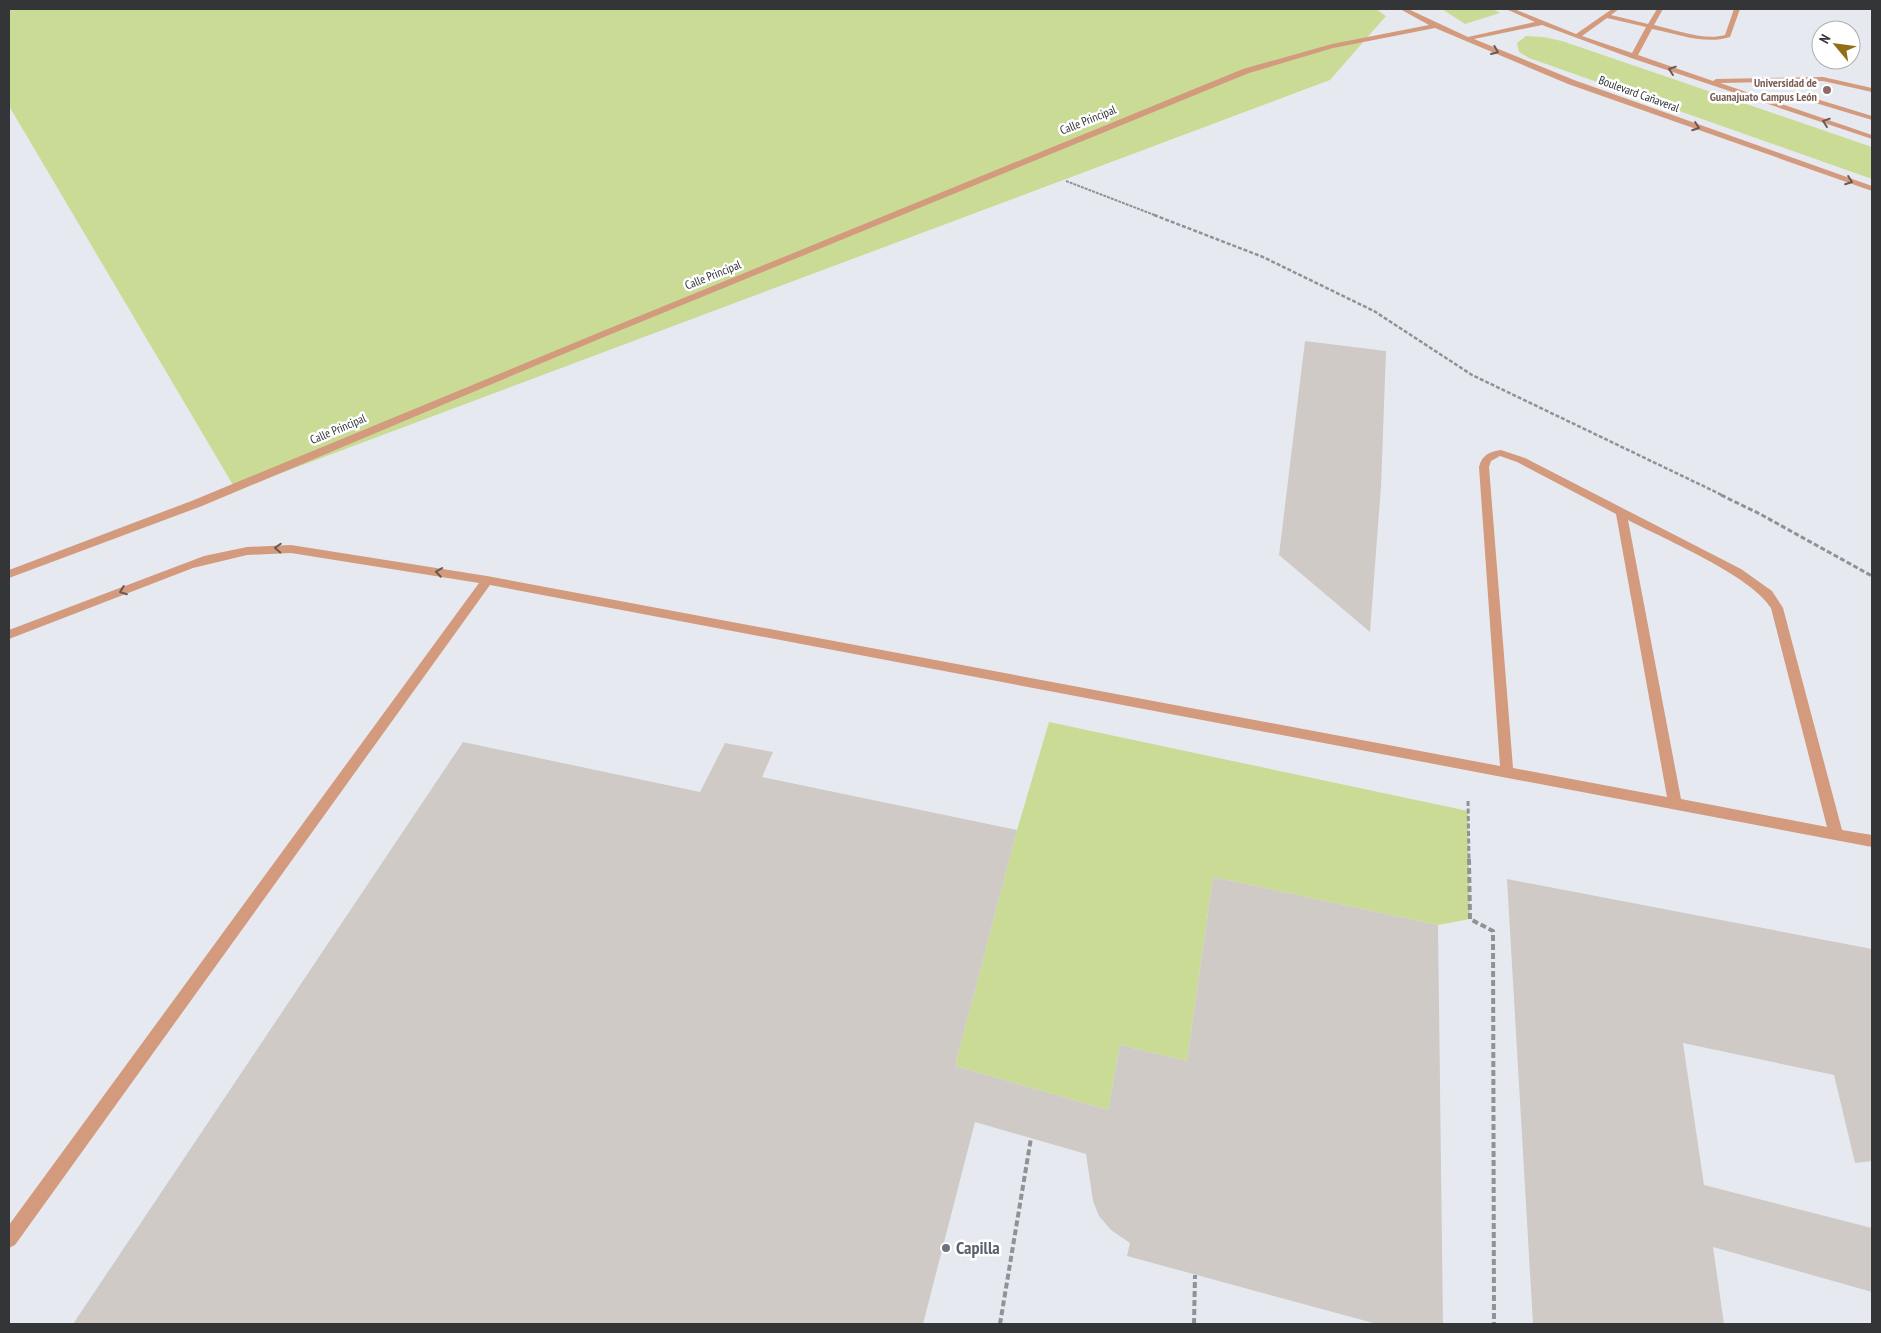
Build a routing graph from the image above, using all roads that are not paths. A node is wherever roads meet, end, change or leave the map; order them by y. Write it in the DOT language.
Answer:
graph roads {
  1 [pos="1403,9"];
  2 [pos="1509,9"];
  3 [pos="1616,9"];
  4 [pos="1660,9"];
  5 [pos="1737,9"];
  6 [pos="1605,16"];
  7 [pos="1540,23"];
  8 [pos="1436,26"];
  9 [pos="1650,26"];
  10 [pos="1577,37"];
  11 [pos="1468,39"];
  12 [pos="1633,56"];
  13 [pos="1707,81"];
  14 [pos="1872,90"];
  15 [pos="1744,94"];
  16 [pos="1872,118"];
  17 [pos="1872,137"];
  18 [pos="1872,189"];
  19 [pos="1621,511"];
  20 [pos="9,574"];
  21 [pos="487,580"];
  22 [pos="9,635"];
  23 [pos="1507,771"];
  24 [pos="1675,804"];
  25 [pos="1836,833"];
  26 [pos="1872,841"];
  27 [pos="9,1239"];
  1 -- 8 [label="street, Boulevard Cañaveral"];
  2 -- 7 [label="street"];
  3 -- 6 [label="street"];
  4 -- 9 [label="street"];
  5 -- 9 [label="street"];
  6 -- 9 [label="street"];
  6 -- 10 [label="street"];
  7 -- 10 [label="street"];
  7 -- 11 [label="street"];
  8 -- 11 [label="street, Boulevard Cañaveral"];
  8 -- 20 [label="street, Calle Principal"];
  9 -- 12 [label="street"];
  10 -- 12 [label="street"];
  11 -- 18 [label="street, Boulevard Cañaveral, one-way"];
  13 -- 12 [label="street, one-way"];
  13 -- 14 [label="street"];
  13 -- 15 [label="street"];
  15 -- 16 [label="street"];
  17 -- 15 [label="street, one-way"];
  19 -- 23 [label="street"];
  19 -- 24 [label="street"];
  19 -- 25 [label="street"];
  21 -- 22 [label="street, one-way"];
  21 -- 23 [label="street"];
  21 -- 27 [label="street"];
  23 -- 24 [label="street"];
  24 -- 25 [label="street"];
  25 -- 26 [label="street"];
}
